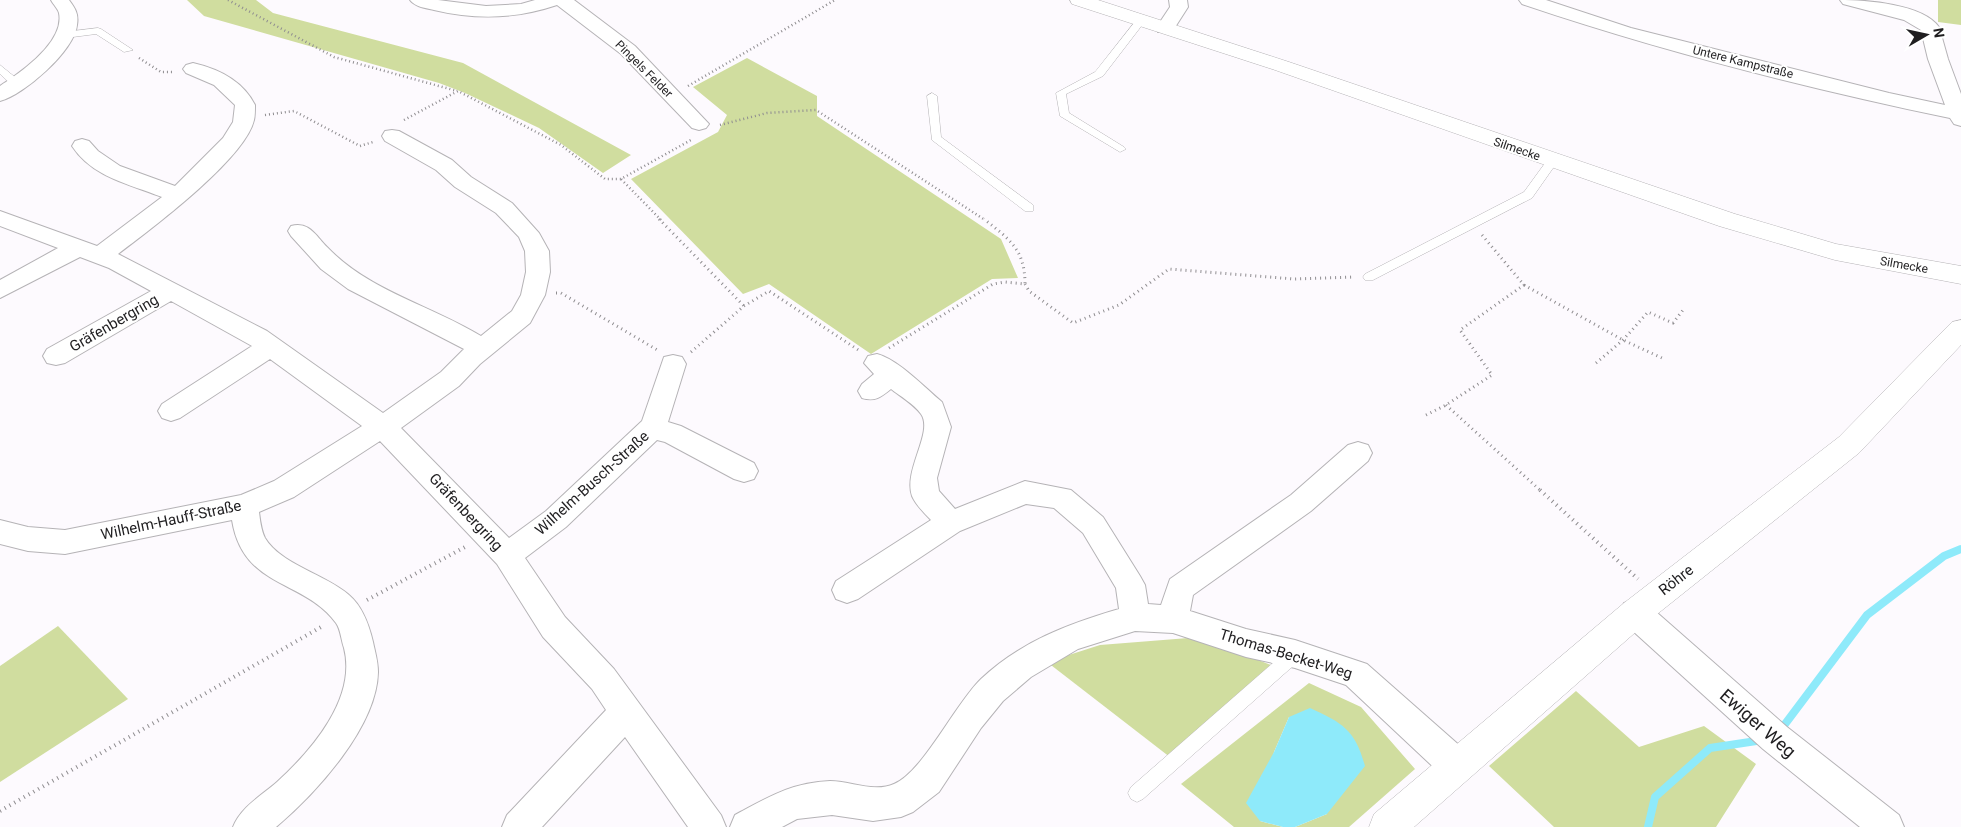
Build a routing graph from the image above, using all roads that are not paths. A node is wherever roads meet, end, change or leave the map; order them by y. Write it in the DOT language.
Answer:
graph roads {
  1 [pos="60,0"];
  2 [pos="419,0"];
  3 [pos="554,0"];
  4 [pos="562,0"];
  5 [pos="1079,0"];
  6 [pos="1178,0"];
  7 [pos="1528,0"];
  8 [pos="1849,0"];
  9 [pos="1141,20"];
  10 [pos="1166,28"];
  11 [pos="65,35"];
  12 [pos="128,50"];
  13 [pos="0,68"];
  14 [pos="194,69"];
  15 [pos="17,84"];
  16 [pos="0,95"];
  17 [pos="932,96"];
  18 [pos="1960,116"];
  19 [pos="704,128"];
  20 [pos="392,136"];
  21 [pos="82,146"];
  22 [pos="1120,149"];
  23 [pos="1552,161"];
  24 [pos="177,195"];
  25 [pos="1029,208"];
  26 [pos="0,218"];
  27 [pos="299,232"];
  28 [pos="90,251"];
  29 [pos="1961,274"];
  30 [pos="1369,277"];
  31 [pos="0,290"];
  32 [pos="171,290"];
  33 [pos="1961,328"];
  34 [pos="271,346"];
  35 [pos="480,348"];
  36 [pos="56,356"];
  37 [pos="673,364"];
  38 [pos="870,391"];
  39 [pos="171,411"];
  40 [pos="382,426"];
  41 [pos="652,428"];
  42 [pos="1358,453"];
  43 [pos="744,471"];
  44 [pos="244,506"];
  45 [pos="950,523"];
  46 [pos="0,532"];
  47 [pos="507,555"];
  48 [pos="847,590"];
  49 [pos="1646,604"];
  50 [pos="1134,617"];
  51 [pos="1174,619"];
  52 [pos="1295,654"];
  53 [pos="628,711"];
  54 [pos="1456,765"];
  55 [pos="1137,793"];
  56 [pos="1394,825"];
  57 [pos="250,827"];
  58 [pos="519,827"];
  59 [pos="709,827"];
  60 [pos="747,827"];
  61 [pos="1887,827"];
  1 -- 11 [label="street"];
  2 -- 3 [label="street"];
  4 -- 19 [label="street, Pingels Felder"];
  5 -- 9 [label="main road, Silmecke"];
  6 -- 10 [label="street"];
  7 -- 18 [label="street, Untere Kampstraße"];
  8 -- 18 [label="street"];
  9 -- 10 [label="main road, Silmecke"];
  9 -- 22 [label="lane"];
  10 -- 23 [label="main road, Silmecke"];
  11 -- 12 [label="lane"];
  11 -- 15 [label="street"];
  13 -- 15 [label="lane"];
  14 -- 24 [label="street"];
  15 -- 16 [label="street"];
  17 -- 25 [label="lane"];
  20 -- 35 [label="street, Wilhelm-Hauff-Straße"];
  21 -- 24 [label="street"];
  23 -- 29 [label="main road, Silmecke"];
  23 -- 30 [label="lane"];
  24 -- 28 [label="street"];
  26 -- 28 [label="street, Gräfenbergring"];
  27 -- 35 [label="street"];
  28 -- 31 [label="street"];
  28 -- 32 [label="street, Gräfenbergring"];
  32 -- 34 [label="street, Gräfenbergring"];
  32 -- 36 [label="street, Gräfenbergring"];
  33 -- 49 [label="main road, Röhre"];
  34 -- 39 [label="street"];
  34 -- 40 [label="street, Gräfenbergring"];
  35 -- 40 [label="street, Wilhelm-Hauff-Straße"];
  37 -- 41 [label="street, Wilhelm-Busch-Straße"];
  38 -- 45 [label="street"];
  40 -- 44 [label="street, Wilhelm-Hauff-Straße"];
  40 -- 47 [label="street, Gräfenbergring"];
  41 -- 43 [label="street, Wilhelm-Busch-Straße"];
  41 -- 47 [label="street, Wilhelm-Busch-Straße"];
  42 -- 51 [label="street"];
  44 -- 46 [label="street, Wilhelm-Hauff-Straße"];
  44 -- 57 [label="street"];
  45 -- 48 [label="street"];
  45 -- 50 [label="street"];
  47 -- 53 [label="street, Gräfenbergring"];
  49 -- 54 [label="main road, Röhre"];
  49 -- 61 [label="street, Ewiger Weg"];
  50 -- 51 [label="street, Thomas-Becket-Weg"];
  50 -- 60 [label="street, Thomas-Becket-Weg"];
  51 -- 52 [label="street, Thomas-Becket-Weg"];
  52 -- 54 [label="street, Thomas-Becket-Weg"];
  52 -- 55 [label="lane"];
  53 -- 58 [label="street"];
  53 -- 59 [label="street, Gräfenbergring"];
  54 -- 56 [label="main road, Röhre"];
}
